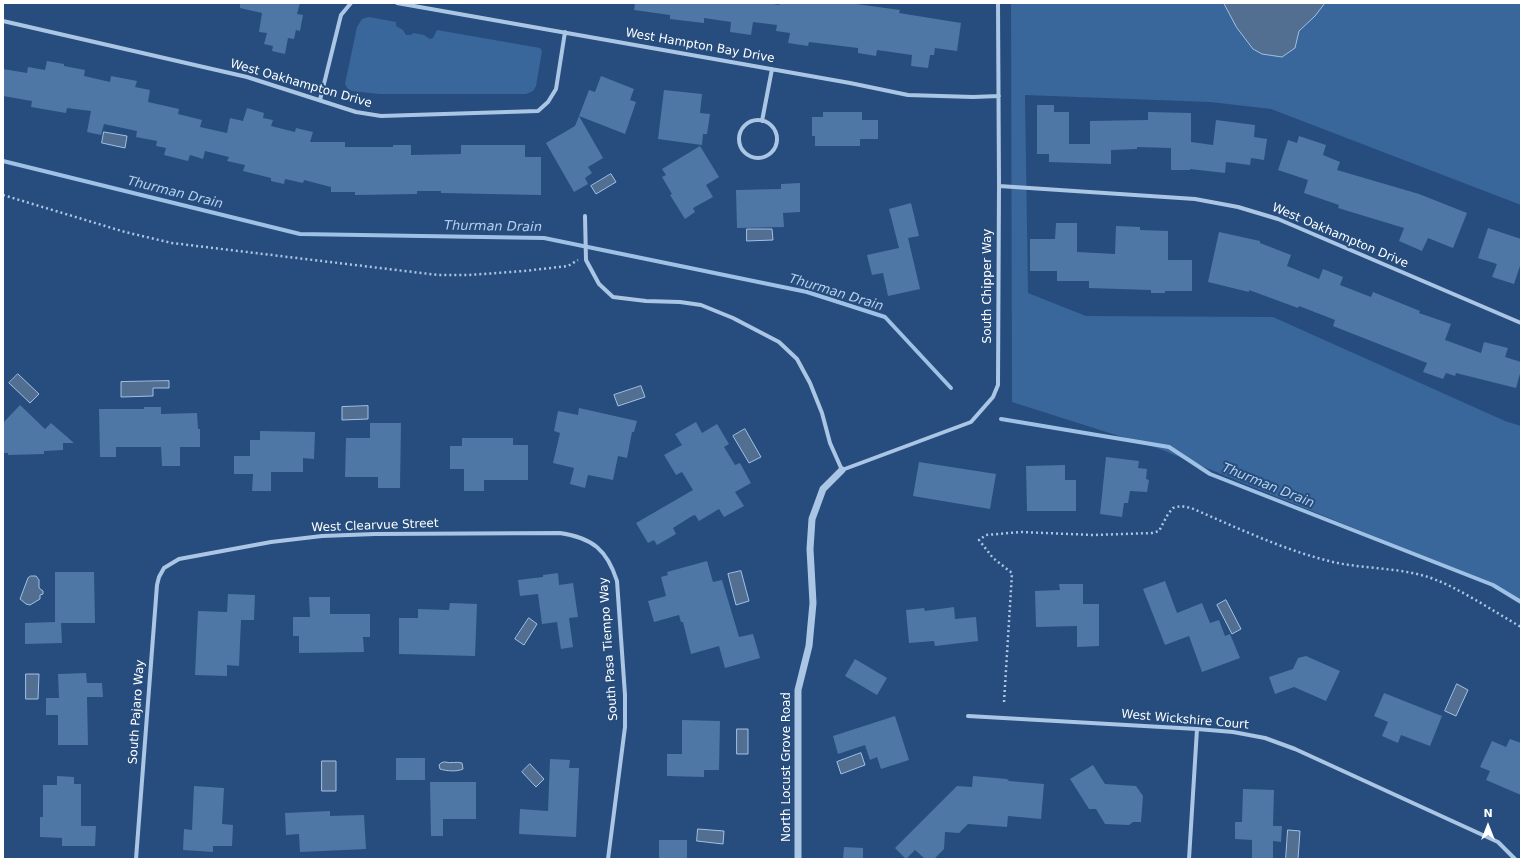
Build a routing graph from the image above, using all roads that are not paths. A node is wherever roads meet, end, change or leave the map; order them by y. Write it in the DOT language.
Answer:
graph roads {
  1 [pos="351,3"];
  2 [pos="397,3"];
  3 [pos="998,3"];
  4 [pos="3,21"];
  5 [pos="565,32"];
  6 [pos="772,69"];
  7 [pos="999,96"];
  8 [pos="320,100"];
  9 [pos="762,120"];
  10 [pos="999,186"];
  11 [pos="585,216"];
  12 [pos="1521,324"];
  13 [pos="842,470"];
  14 [pos="590,542"];
  15 [pos="164,568"];
  16 [pos="968,716"];
  17 [pos="1197,730"];
  18 [pos="136,859"];
  19 [pos="608,859"];
  20 [pos="798,859"];
  21 [pos="1189,859"];
  22 [pos="1515,859"];
  1 -- 8 [label="street"];
  2 -- 5 [label="street, West Hampton Bay Drive"];
  3 -- 7 [label="street, South Chipper Way"];
  4 -- 8 [label="street, West Oakhampton Drive"];
  5 -- 6 [label="street, West Hampton Bay Drive"];
  5 -- 8 [label="street, West Oakhampton Drive"];
  6 -- 7 [label="street, West Hampton Bay Drive"];
  6 -- 9 [label="street"];
  7 -- 10 [label="street, South Chipper Way"];
  9 -- 9 [label="street"];
  10 -- 12 [label="street, West Oakhampton Drive"];
  10 -- 13 [label="street, South Chipper Way"];
  11 -- 13 [label="street"];
  13 -- 20 [label="street, North Locust Grove Road"];
  14 -- 15 [label="street, West Clearvue Street"];
  14 -- 19 [label="street, South Pasa Tiempo Way"];
  15 -- 18 [label="street, South Pajaro Way"];
  16 -- 17 [label="street, West Wickshire Court"];
  17 -- 21 [label="street"];
  17 -- 22 [label="street, West Wickshire Court"];
}
